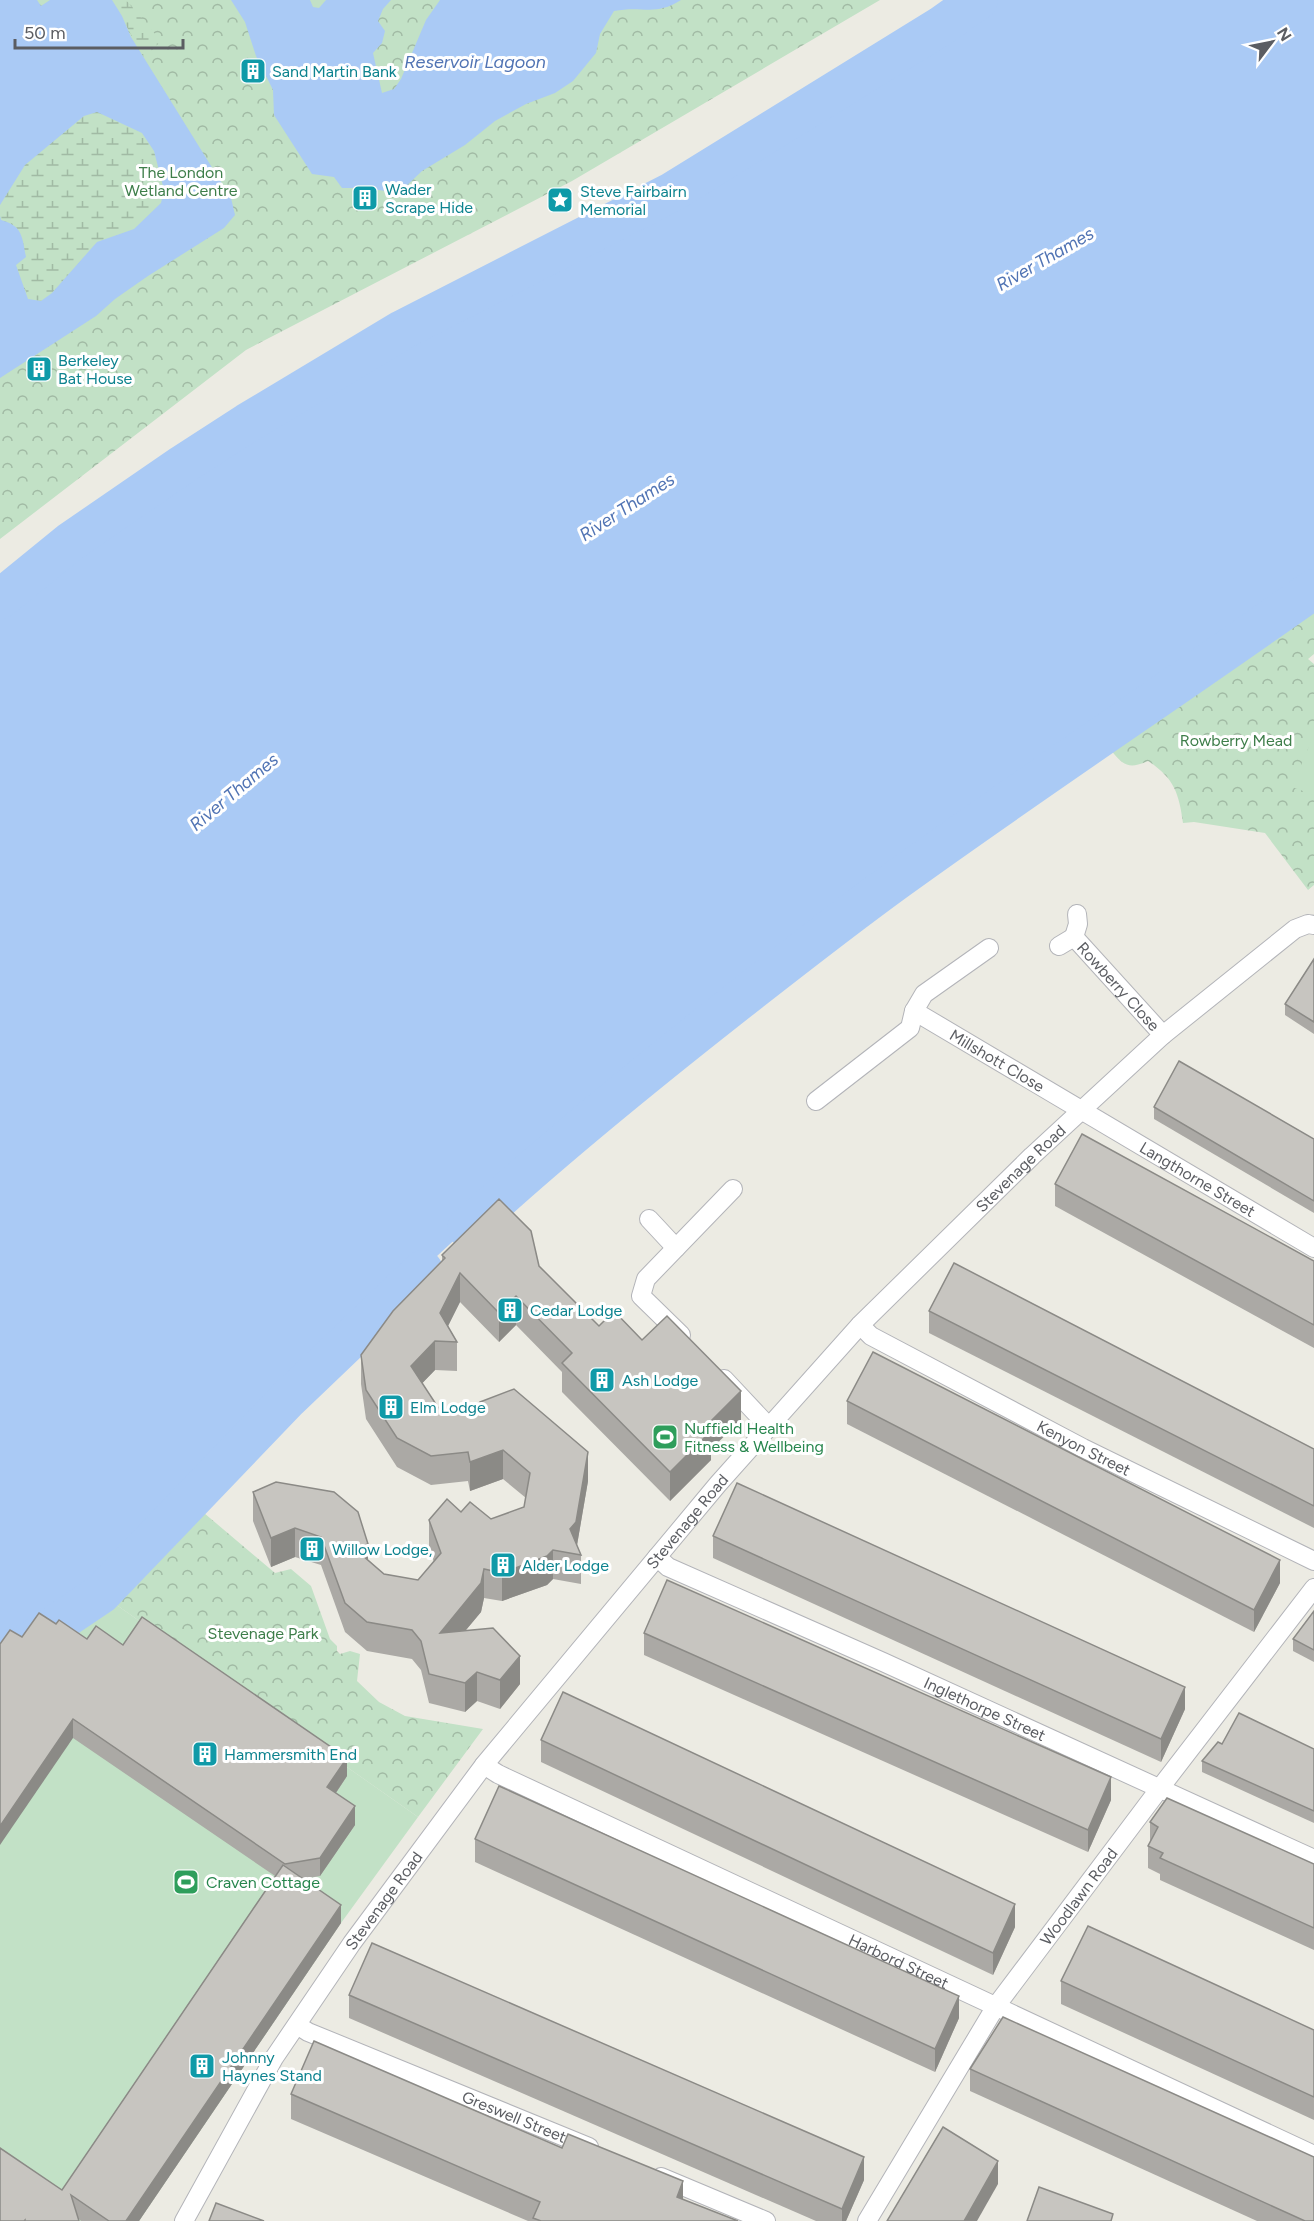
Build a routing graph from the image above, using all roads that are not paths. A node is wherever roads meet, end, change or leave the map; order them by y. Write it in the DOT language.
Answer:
graph roads {
  1 [pos="1077,914"];
  2 [pos="1311,924"];
  3 [pos="988,948"];
  4 [pos="914,1011"];
  5 [pos="1163,1035"];
  6 [pos="816,1101"];
  7 [pos="1080,1111"];
  8 [pos="733,1189"];
  9 [pos="650,1219"];
  10 [pos="676,1248"];
  11 [pos="1314,1248"];
  12 [pos="860,1326"];
  13 [pos="692,1345"];
  14 [pos="715,1370"];
  15 [pos="769,1426"];
  16 [pos="657,1557"];
  17 [pos="1314,1561"];
  18 [pos="1314,1588"];
  19 [pos="484,1765"];
  20 [pos="1160,1788"];
  21 [pos="1314,1859"];
  22 [pos="996,2006"];
  23 [pos="297,2025"];
  24 [pos="1314,2155"];
  25 [pos="609,2156"];
  26 [pos="640,2169"];
  27 [pos="184,2221"];
  28 [pos="766,2221"];
  29 [pos="867,2221"];
  1 -- 5 [label="street, Rowberry Close"];
  2 -- 5 [label="street, Stevenage Road"];
  3 -- 4 [label="street"];
  4 -- 6 [label="street"];
  4 -- 7 [label="street, Millshott Close"];
  5 -- 7 [label="street, Stevenage Road"];
  7 -- 11 [label="street, Langthorne Street"];
  7 -- 12 [label="street, Stevenage Road"];
  8 -- 10 [label="street"];
  9 -- 10 [label="street"];
  10 -- 13 [label="street"];
  12 -- 15 [label="street, Stevenage Road"];
  12 -- 17 [label="street, Kenyon Street"];
  14 -- 15 [label="street"];
  15 -- 16 [label="street, Stevenage Road"];
  16 -- 19 [label="street, Stevenage Road"];
  16 -- 20 [label="street, Inglethorpe Street"];
  18 -- 20 [label="street, Woodlawn Road"];
  19 -- 22 [label="street, Harbord Street"];
  19 -- 23 [label="street, Stevenage Road"];
  20 -- 21 [label="street, Inglethorpe Street"];
  20 -- 22 [label="street, Woodlawn Road"];
  22 -- 24 [label="street, Harbord Street"];
  22 -- 29 [label="street, Woodlawn Road"];
  23 -- 25 [label="street, Greswell Street"];
  23 -- 27 [label="street, Stevenage Road"];
  26 -- 28 [label="street"];
}
